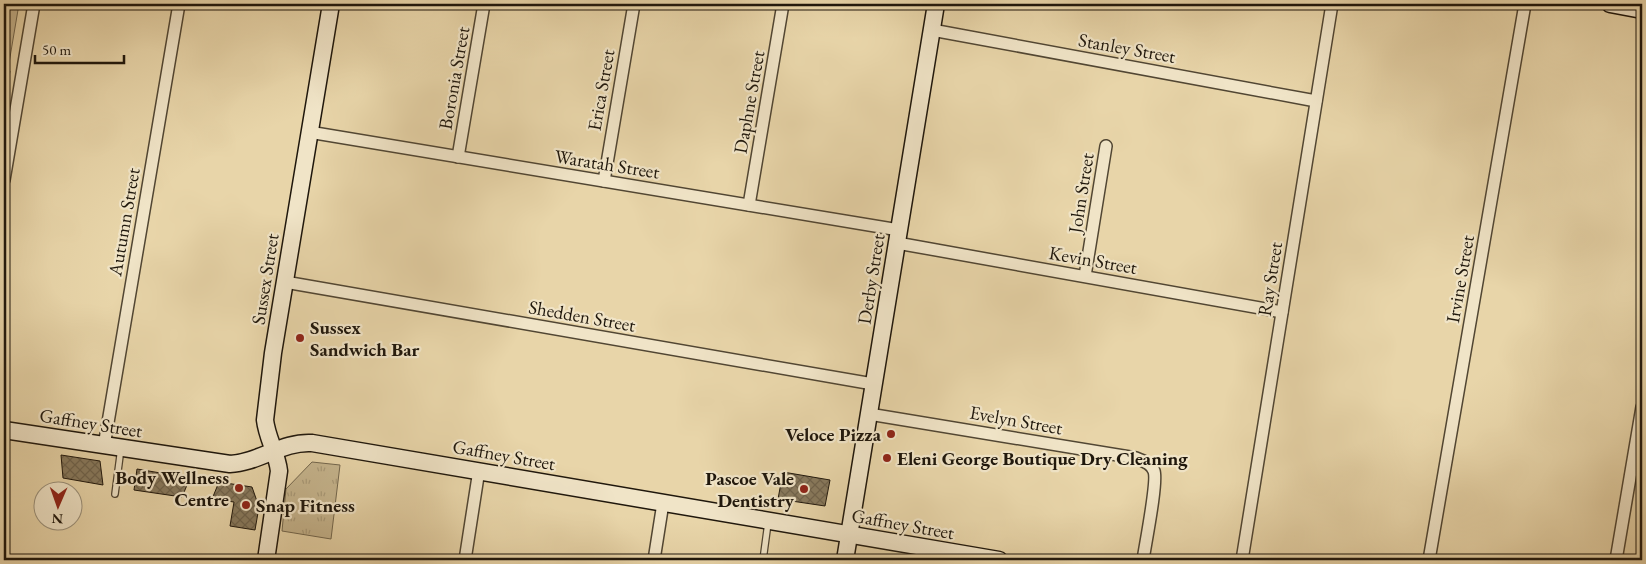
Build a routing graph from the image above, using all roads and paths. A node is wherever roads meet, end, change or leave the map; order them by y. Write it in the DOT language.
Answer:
graph roads {
  1 [pos="34,4"];
  2 [pos="179,4"];
  3 [pos="331,4"];
  4 [pos="484,4"];
  5 [pos="634,4"];
  6 [pos="783,4"];
  7 [pos="936,4"];
  8 [pos="1332,4"];
  9 [pos="1525,4"];
  10 [pos="1610,4"];
  11 [pos="1642,10"];
  12 [pos="932,30"];
  13 [pos="1316,101"];
  14 [pos="309,132"];
  15 [pos="1106,146"];
  16 [pos="458,157"];
  17 [pos="4,180"];
  18 [pos="604,182"];
  19 [pos="749,206"];
  20 [pos="898,236"];
  21 [pos="1085,276"];
  22 [pos="285,282"];
  23 [pos="1282,312"];
  24 [pos="874,384"];
  25 [pos="1642,406"];
  26 [pos="869,414"];
  27 [pos="4,430"];
  28 [pos="104,446"];
  29 [pos="121,448"];
  30 [pos="275,451"];
  31 [pos="479,470"];
  32 [pos="116,494"];
  33 [pos="663,503"];
  34 [pos="769,521"];
  35 [pos="850,534"];
  36 [pos="266,560"];
  37 [pos="465,560"];
  38 [pos="654,560"];
  39 [pos="763,560"];
  40 [pos="845,560"];
  41 [pos="999,560"];
  42 [pos="1143,560"];
  43 [pos="1242,560"];
  44 [pos="1429,560"];
  45 [pos="1616,560"];
  1 -- 17 [label="street"];
  2 -- 28 [label="street, Autumn Street"];
  3 -- 14 [label="street, Sussex Street"];
  4 -- 16 [label="street, Boronia Street"];
  5 -- 18 [label="street, Erica Street"];
  6 -- 19 [label="street, Daphne Street"];
  7 -- 12 [label="street, Derby Street"];
  8 -- 13 [label="street, Ray Street"];
  9 -- 44 [label="street, Irvine Street"];
  10 -- 11 [label="street"];
  12 -- 13 [label="street, Stanley Street"];
  12 -- 20 [label="street, Derby Street"];
  13 -- 23 [label="street, Ray Street"];
  14 -- 16 [label="street, Waratah Street"];
  14 -- 22 [label="street, Sussex Street"];
  15 -- 21 [label="street, John Street"];
  16 -- 18 [label="street, Waratah Street"];
  18 -- 19 [label="street, Waratah Street"];
  19 -- 20 [label="street, Waratah Street"];
  20 -- 21 [label="street, Kevin Street"];
  20 -- 24 [label="street, Derby Street"];
  21 -- 23 [label="street, Kevin Street"];
  22 -- 24 [label="street, Shedden Street"];
  22 -- 30 [label="street, Sussex Street"];
  23 -- 43 [label="street, Ray Street"];
  24 -- 26 [label="street, Derby Street"];
  25 -- 45 [label="street"];
  26 -- 35 [label="street, Derby Street"];
  26 -- 42 [label="street, Evelyn Street"];
  27 -- 28 [label="street, Gaffney Street"];
  28 -- 29 [label="street, Gaffney Street"];
  29 -- 30 [label="street, Gaffney Street"];
  29 -- 32 [label="lane"];
  30 -- 31 [label="street, Gaffney Street"];
  30 -- 36 [label="street, Sussex Street"];
  31 -- 33 [label="street, Gaffney Street"];
  31 -- 37 [label="street"];
  33 -- 34 [label="street, Gaffney Street"];
  33 -- 38 [label="street"];
  34 -- 35 [label="street, Gaffney Street"];
  34 -- 39 [label="lane"];
  35 -- 40 [label="street, Derby Street"];
  35 -- 41 [label="street, Gaffney Street"];
}
